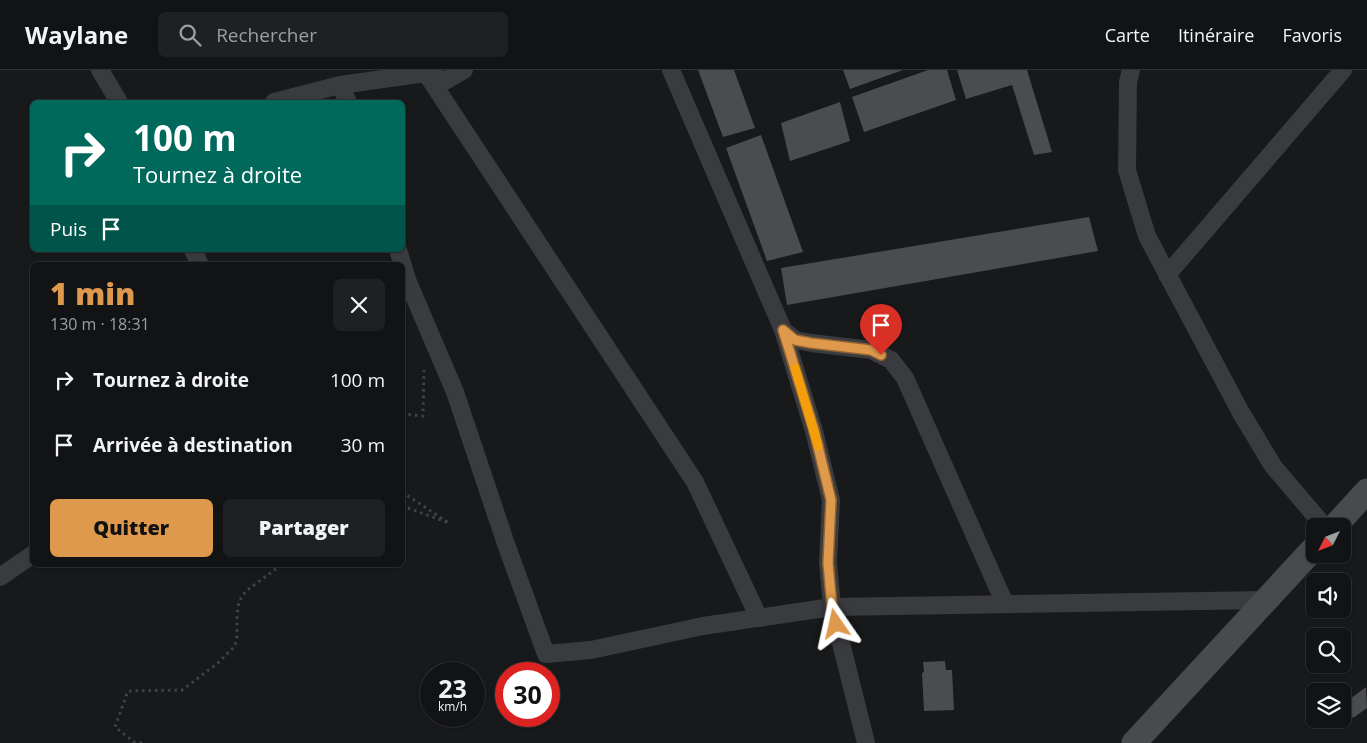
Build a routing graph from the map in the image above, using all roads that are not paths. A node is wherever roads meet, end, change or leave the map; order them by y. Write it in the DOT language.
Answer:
graph roads {
  1 [pos="100,70"];
  2 [pos="464,70"];
  3 [pos="671,70"];
  4 [pos="1131,70"];
  5 [pos="1343,70"];
  6 [pos="425,72"];
  7 [pos="340,85"];
  8 [pos="118,100"];
  9 [pos="282,100"];
  10 [pos="347,100"];
  11 [pos="405,272"];
  12 [pos="1168,275"];
  13 [pos="783,330"];
  14 [pos="1367,491"];
  15 [pos="1317,518"];
  16 [pos="1342,518"];
  17 [pos="30,556"];
  18 [pos="1306,557"];
  19 [pos="0,577"];
  20 [pos="1266,600"];
  21 [pos="1005,604"];
  22 [pos="832,607"];
  23 [pos="759,618"];
  24 [pos="866,743"];
  25 [pos="1134,743"];
  1 -- 8 [label="street"];
  2 -- 6 [label="street"];
  3 -- 13 [label="street"];
  4 -- 12 [label="street"];
  5 -- 12 [label="street"];
  6 -- 7 [label="street"];
  6 -- 23 [label="street"];
  7 -- 9 [label="street"];
  7 -- 10 [label="street"];
  11 -- 23 [label="street"];
  12 -- 15 [label="street"];
  13 -- 21 [label="street"];
  13 -- 22 [label="street"];
  14 -- 16 [label="street"];
  17 -- 19 [label="street"];
  18 -- 20 [label="street"];
  20 -- 21 [label="street"];
  20 -- 25 [label="street"];
  21 -- 22 [label="street"];
  22 -- 23 [label="street"];
  22 -- 24 [label="street"];
}
